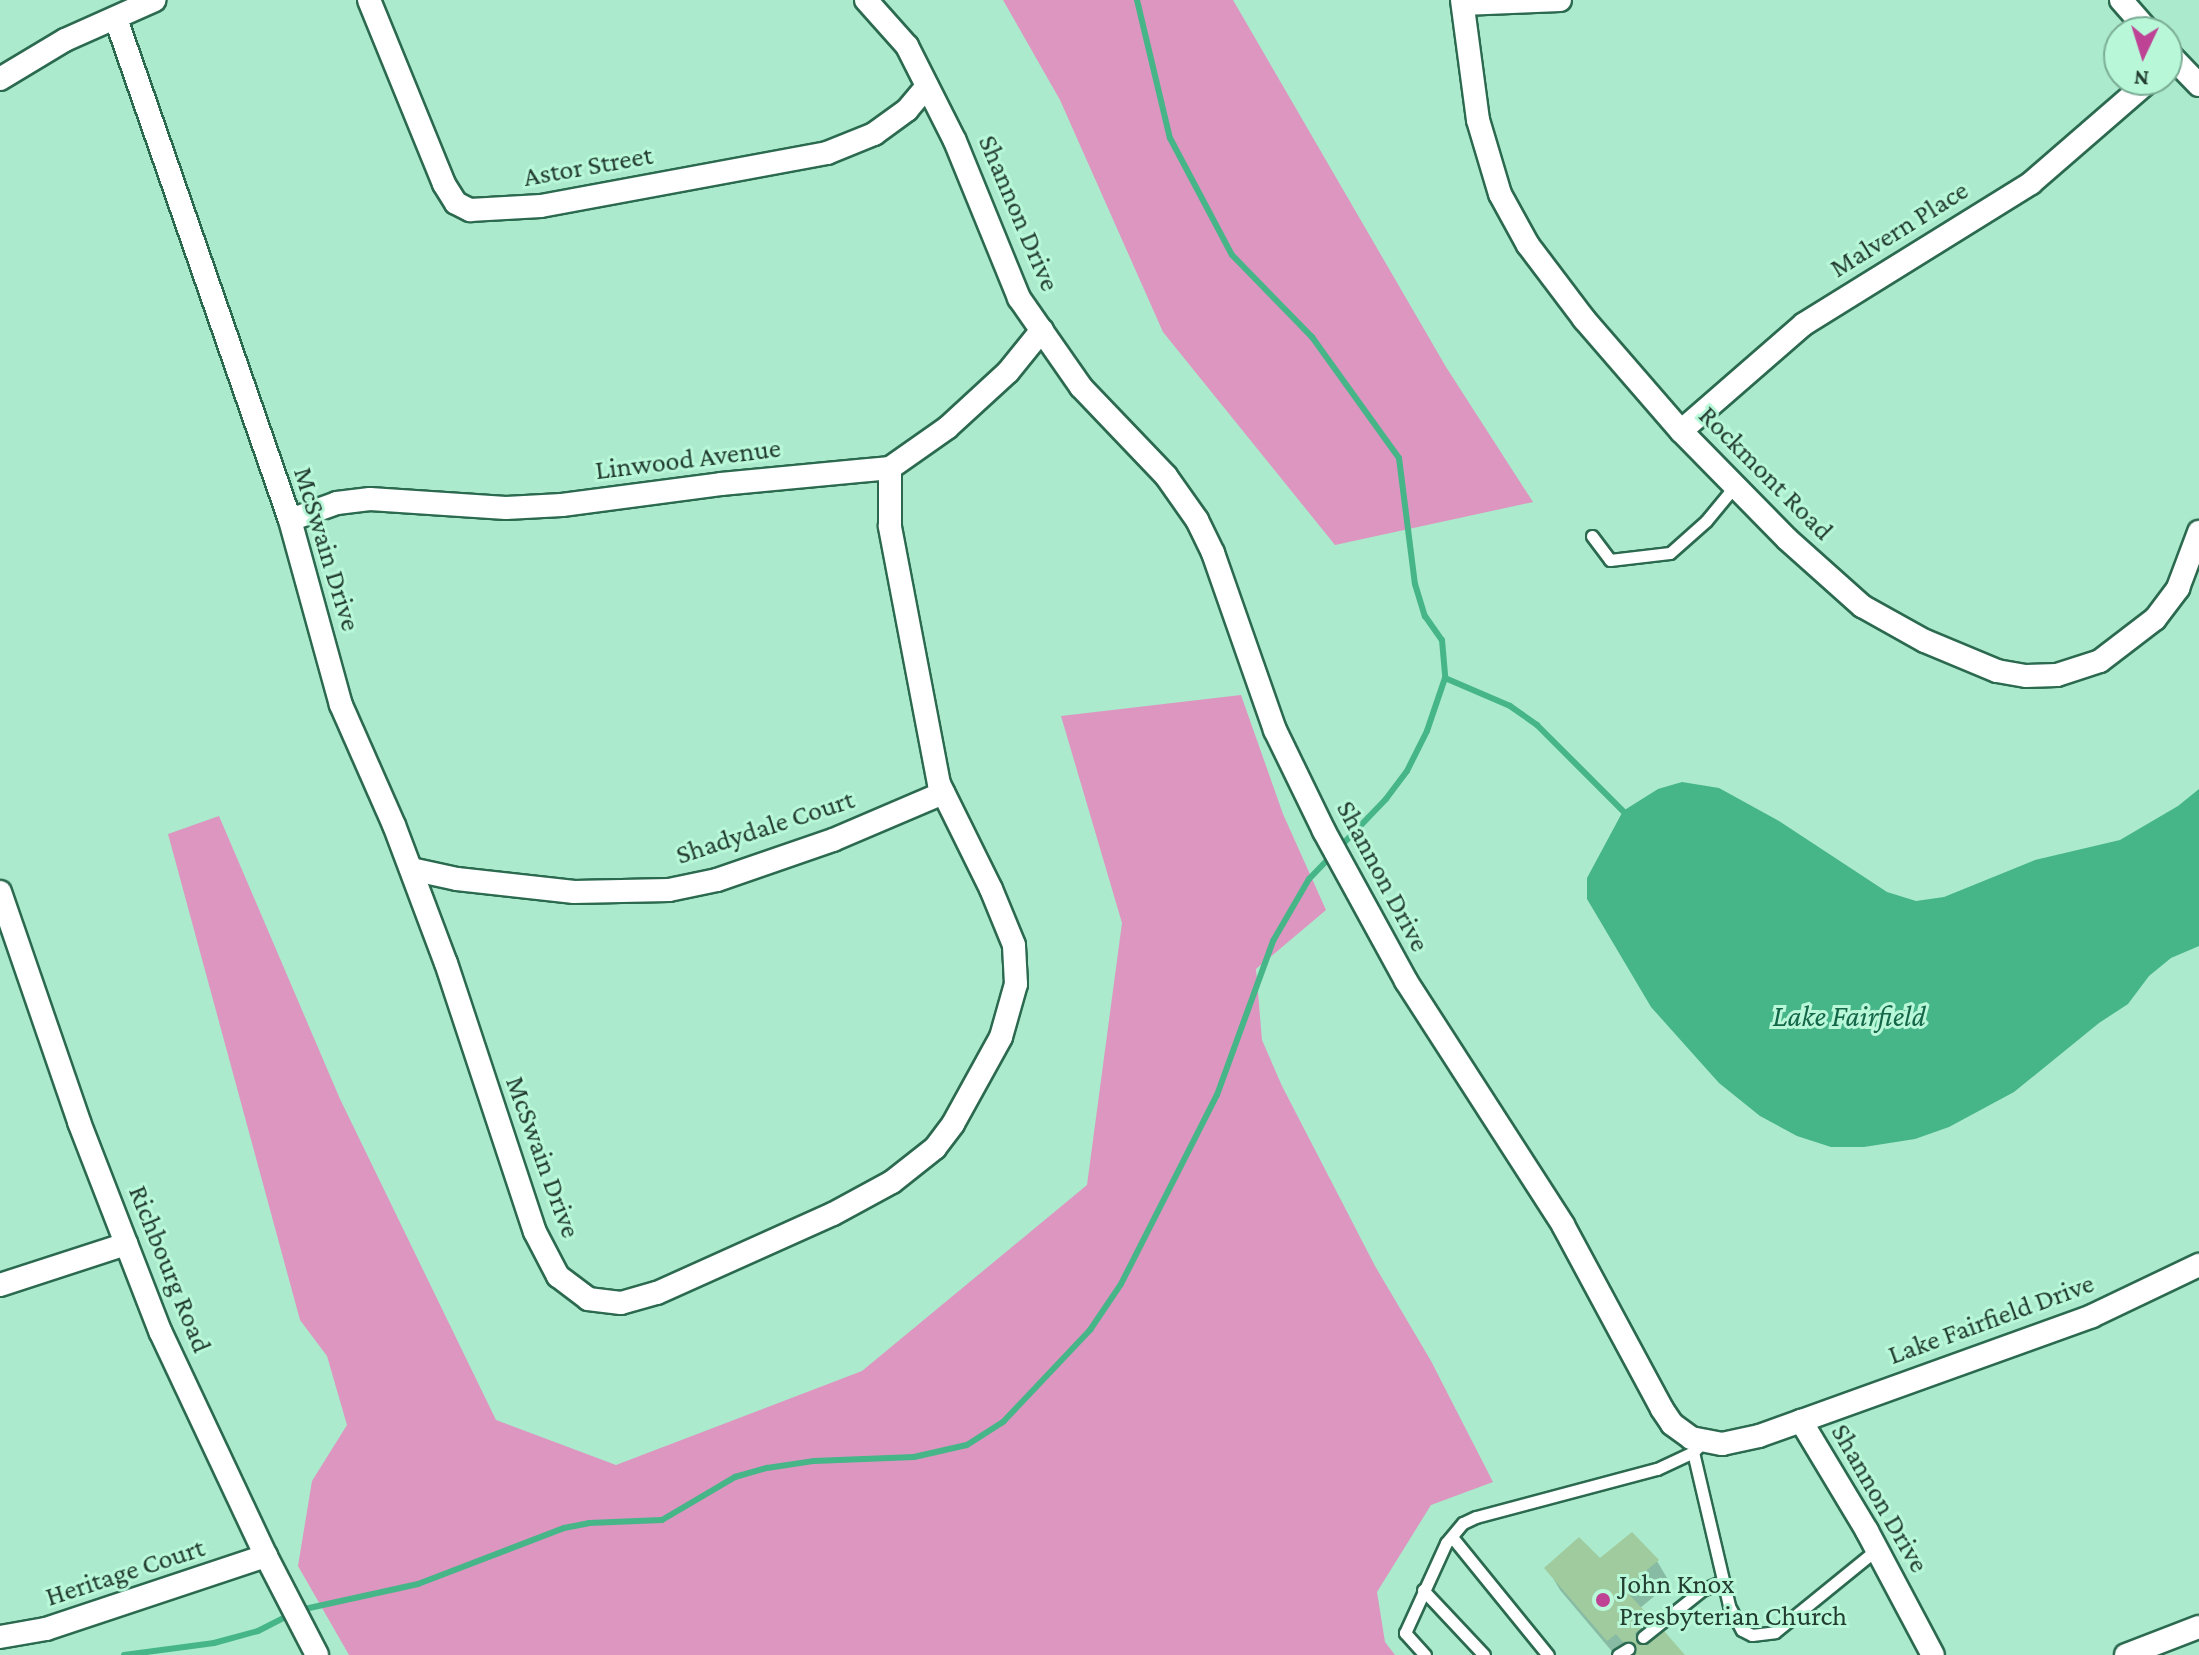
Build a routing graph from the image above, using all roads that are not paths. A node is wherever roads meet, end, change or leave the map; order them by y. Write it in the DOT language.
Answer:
graph roads {
  1 [pos="155,0"];
  2 [pos="369,0"];
  3 [pos="866,0"];
  4 [pos="1560,0"];
  5 [pos="2121,0"];
  6 [pos="1463,2"];
  7 [pos="2135,16"];
  8 [pos="116,19"];
  9 [pos="2183,71"];
  10 [pos="0,79"];
  11 [pos="2199,85"];
  12 [pos="927,86"];
  13 [pos="2132,96"];
  14 [pos="1042,330"];
  15 [pos="1681,431"];
  16 [pos="890,468"];
  17 [pos="1735,486"];
  18 [pos="290,520"];
  19 [pos="2199,532"];
  20 [pos="1592,536"];
  21 [pos="943,793"];
  22 [pos="411,869"];
  23 [pos="0,892"];
  24 [pos="126,1244"];
  25 [pos="2199,1265"];
  26 [pos="0,1285"];
  27 [pos="1801,1421"];
  28 [pos="1698,1447"];
  29 [pos="1452,1537"];
  30 [pos="1877,1549"];
  31 [pos="266,1556"];
  32 [pos="1723,1581"];
  33 [pos="1423,1590"];
  34 [pos="2199,1627"];
  35 [pos="0,1637"];
  36 [pos="1643,1637"];
  37 [pos="317,1655"];
  38 [pos="1425,1655"];
  39 [pos="1484,1655"];
  40 [pos="1548,1655"];
  41 [pos="1933,1655"];
  42 [pos="2126,1655"];
  1 -- 8 [label="street"];
  2 -- 12 [label="street, Astor Street"];
  3 -- 12 [label="street, Shannon Drive"];
  4 -- 6 [label="street"];
  5 -- 7 [label="street"];
  6 -- 15 [label="street, Rockmont Road"];
  8 -- 10 [label="street"];
  8 -- 18 [label="street, McSwain Drive"];
  9 -- 11 [label="street"];
  12 -- 14 [label="street, Shannon Drive"];
  13 -- 15 [label="street, Malvern Place"];
  14 -- 16 [label="street, Linwood Avenue"];
  14 -- 28 [label="street, Shannon Drive"];
  15 -- 17 [label="street, Rockmont Road"];
  16 -- 18 [label="street, Linwood Avenue"];
  16 -- 21 [label="street, McSwain Drive"];
  17 -- 19 [label="street, Rockmont Road"];
  17 -- 20 [label="lane"];
  18 -- 22 [label="street, McSwain Drive"];
  21 -- 22 [label="street, Shadydale Court"];
  21 -- 22 [label="street, McSwain Drive"];
  23 -- 24 [label="street, Richbourg Road"];
  24 -- 26 [label="street"];
  24 -- 31 [label="street, Richbourg Road"];
  25 -- 27 [label="street, Lake Fairfield Drive"];
  27 -- 28 [label="street, Shannon Drive"];
  27 -- 30 [label="street, Shannon Drive"];
  28 -- 29 [label="lane"];
  28 -- 32 [label="lane"];
  29 -- 33 [label="lane"];
  29 -- 40 [label="lane"];
  30 -- 32 [label="lane"];
  30 -- 41 [label="street, Shannon Drive"];
  31 -- 35 [label="street, Heritage Court"];
  31 -- 37 [label="street, Richbourg Road"];
  32 -- 36 [label="lane"];
  33 -- 38 [label="lane"];
  33 -- 39 [label="lane"];
  34 -- 42 [label="street"];
}
